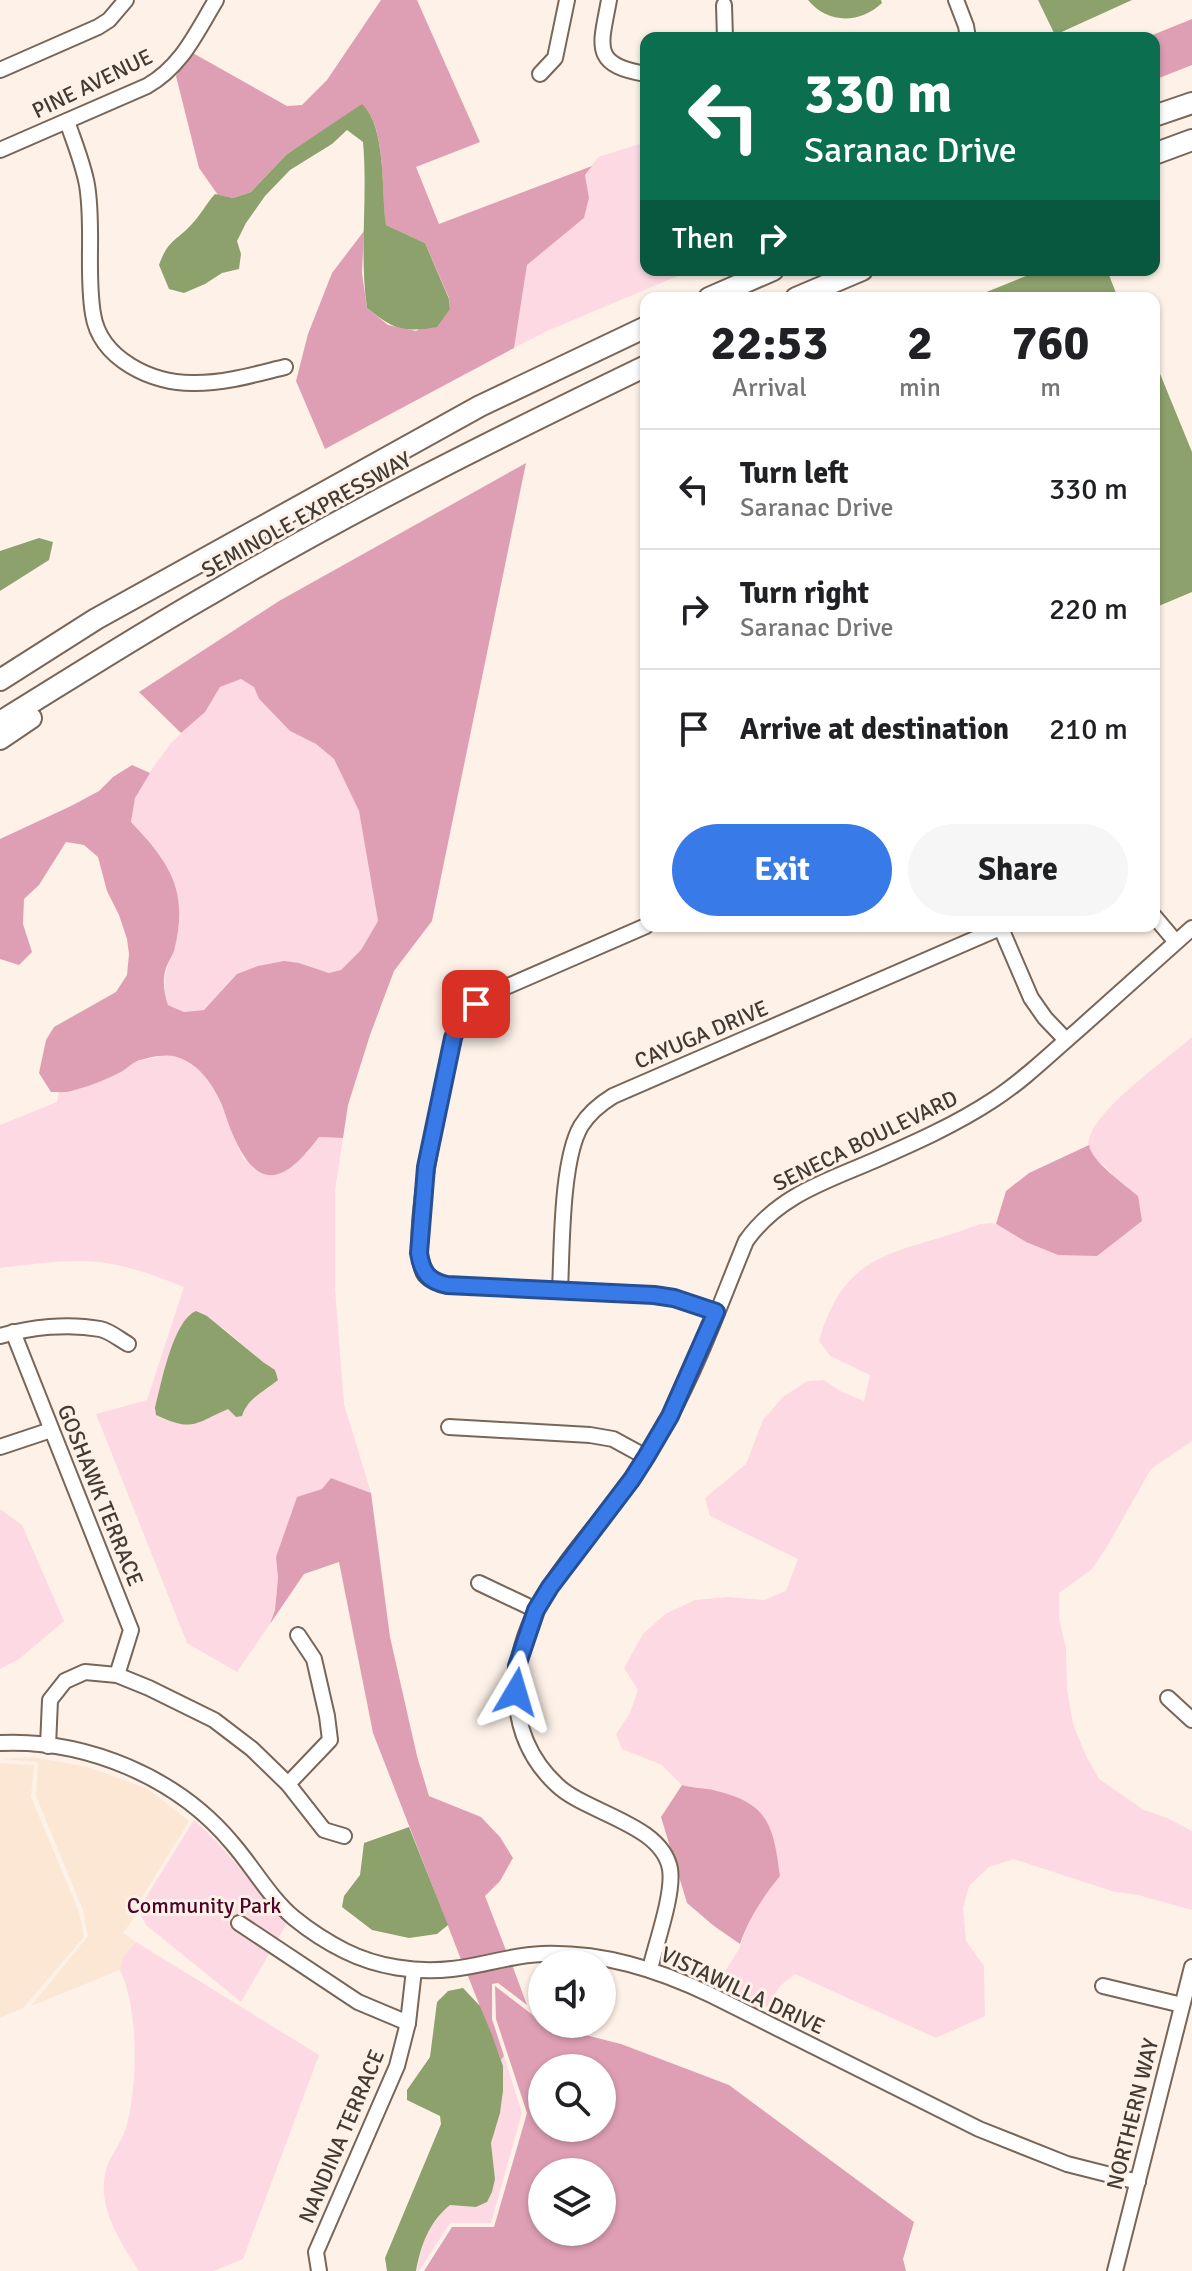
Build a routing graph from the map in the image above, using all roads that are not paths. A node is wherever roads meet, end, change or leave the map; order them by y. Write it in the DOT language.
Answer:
graph roads {
  1 [pos="126,0"];
  2 [pos="216,0"];
  3 [pos="567,0"];
  4 [pos="609,0"];
  5 [pos="956,0"];
  6 [pos="724,5"];
  7 [pos="725,32"];
  8 [pos="967,32"];
  9 [pos="0,70"];
  10 [pos="640,73"];
  11 [pos="540,74"];
  12 [pos="1192,103"];
  13 [pos="1160,114"];
  14 [pos="67,121"];
  15 [pos="1192,140"];
  16 [pos="0,150"];
  17 [pos="1160,152"];
  18 [pos="759,276"];
  19 [pos="848,276"];
  20 [pos="723,292"];
  21 [pos="810,292"];
  22 [pos="640,330"];
  23 [pos="285,367"];
  24 [pos="640,369"];
  25 [pos="324,530"];
  26 [pos="96,619"];
  27 [pos="0,664"];
  28 [pos="0,680"];
  29 [pos="0,722"];
  30 [pos="0,739"];
  31 [pos="1160,923"];
  32 [pos="1192,928"];
  33 [pos="640,929"];
  34 [pos="989,932"];
  35 [pos="1002,932"];
  36 [pos="1176,942"];
  37 [pos="1066,1040"];
  38 [pos="560,1291"];
  39 [pos="716,1312"];
  40 [pos="6,1334"];
  41 [pos="128,1344"];
  42 [pos="449,1427"];
  43 [pos="51,1430"];
  44 [pos="0,1447"];
  45 [pos="646,1457"];
  46 [pos="479,1583"];
  47 [pos="536,1610"];
  48 [pos="298,1635"];
  49 [pos="117,1675"];
  50 [pos="1168,1698"];
  51 [pos="1192,1720"];
  52 [pos="0,1743"];
  53 [pos="48,1746"];
  54 [pos="288,1784"];
  55 [pos="344,1836"];
  56 [pos="239,1923"];
  57 [pos="1192,1967"];
  58 [pos="650,1969"];
  59 [pos="414,1970"];
  60 [pos="1103,1986"];
  61 [pos="1182,2005"];
  62 [pos="408,2023"];
  63 [pos="1138,2182"];
  64 [pos="319,2271"];
  65 [pos="1115,2271"];
  1 -- 9 [label="street"];
  2 -- 14 [label="street, PINE AVENUE"];
  3 -- 11 [label="street"];
  4 -- 10 [label="street"];
  5 -- 8 [label="street"];
  6 -- 7 [label="street"];
  12 -- 13 [label="highway"];
  14 -- 16 [label="street, PINE AVENUE"];
  14 -- 23 [label="street"];
  15 -- 17 [label="highway"];
  18 -- 20 [label="highway"];
  19 -- 21 [label="highway"];
  22 -- 26 [label="highway, SEMINOLE EXPRESSWAY"];
  24 -- 25 [label="highway, SEMINOLE EXPRESSWAY"];
  25 -- 29 [label="highway, SEMINOLE EXPRESSWAY"];
  25 -- 30 [label="highway"];
  26 -- 27 [label="highway"];
  26 -- 28 [label="highway, SEMINOLE EXPRESSWAY"];
  31 -- 36 [label="street"];
  32 -- 36 [label="street, SENECA BOULEVARD"];
  33 -- 38 [label="street"];
  34 -- 38 [label="street, CAYUGA DRIVE"];
  35 -- 37 [label="street"];
  36 -- 37 [label="street, SENECA BOULEVARD"];
  37 -- 39 [label="street, SENECA BOULEVARD"];
  38 -- 39 [label="street"];
  39 -- 45 [label="street, SENECA BOULEVARD"];
  40 -- 41 [label="street"];
  40 -- 43 [label="street, GOSHAWK TERRACE"];
  42 -- 45 [label="street"];
  43 -- 44 [label="street"];
  43 -- 49 [label="street, GOSHAWK TERRACE"];
  45 -- 47 [label="street, SENECA BOULEVARD"];
  46 -- 47 [label="street"];
  47 -- 58 [label="street, SENECA BOULEVARD"];
  48 -- 54 [label="street"];
  49 -- 53 [label="street"];
  49 -- 54 [label="street"];
  50 -- 51 [label="street"];
  52 -- 53 [label="street, VISTAWILLA DRIVE"];
  53 -- 59 [label="street, VISTAWILLA DRIVE"];
  54 -- 55 [label="street"];
  56 -- 62 [label="street"];
  57 -- 61 [label="street, NORTHERN WAY"];
  58 -- 59 [label="street, VISTAWILLA DRIVE"];
  58 -- 63 [label="street, VISTAWILLA DRIVE"];
  59 -- 62 [label="street, NANDINA TERRACE"];
  60 -- 61 [label="street"];
  61 -- 63 [label="street, NORTHERN WAY"];
  62 -- 64 [label="street, NANDINA TERRACE"];
  63 -- 65 [label="street, NORTHERN WAY"];
}
